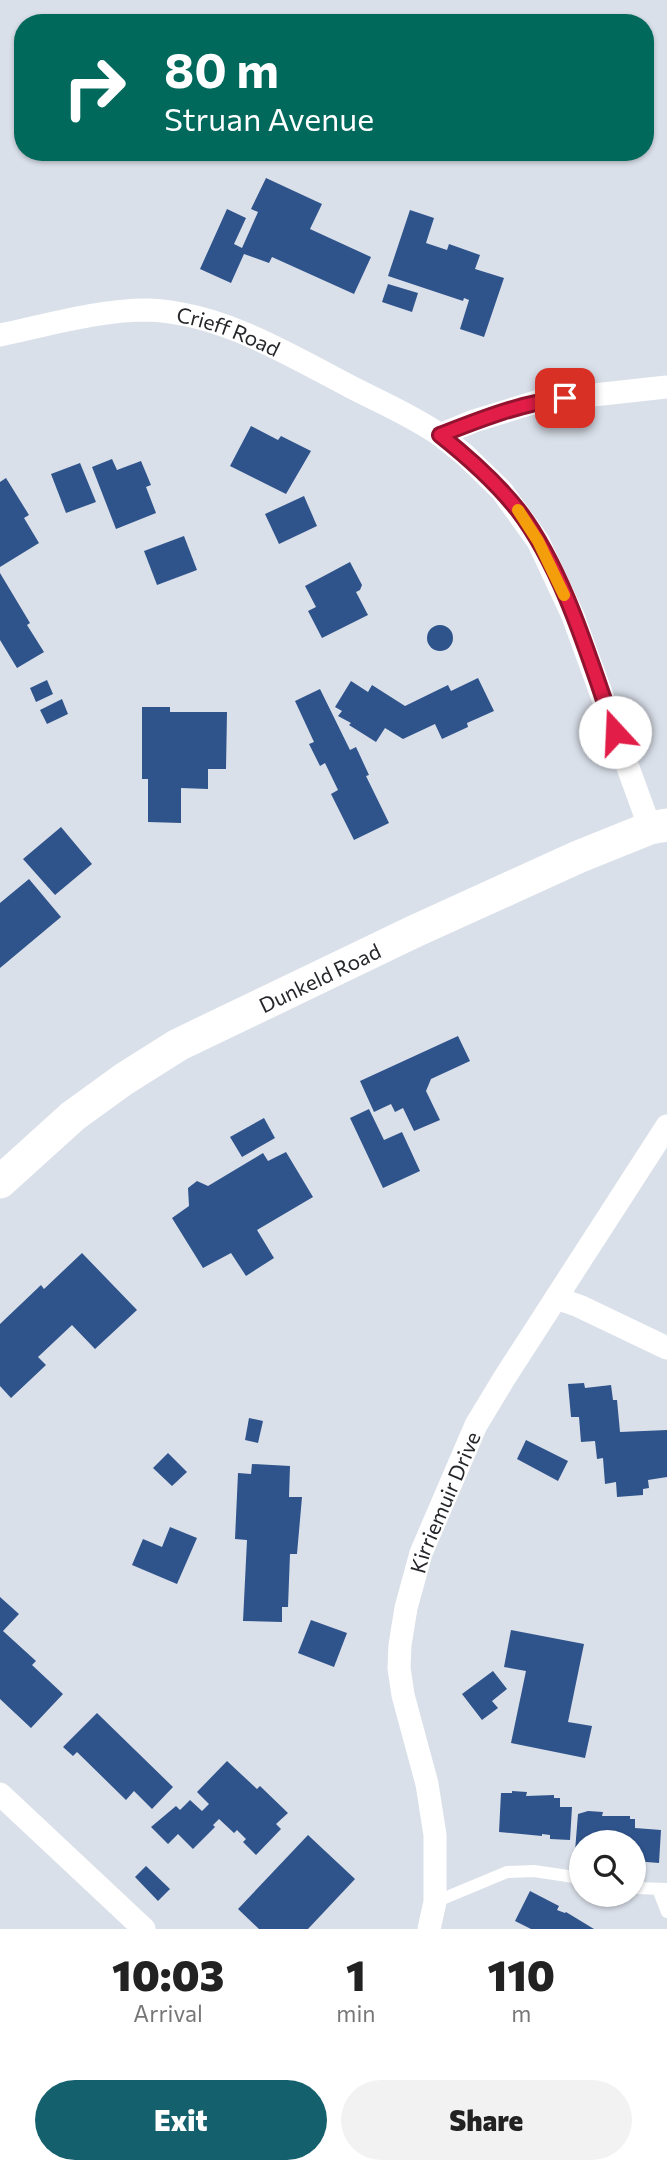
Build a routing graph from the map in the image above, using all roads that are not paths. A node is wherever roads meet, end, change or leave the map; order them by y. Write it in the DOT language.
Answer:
graph roads {
  1 [pos="0,335"];
  2 [pos="667,387"];
  3 [pos="440,435"];
  4 [pos="658,827"];
  5 [pos="667,1126"];
  6 [pos="0,1182"];
  7 [pos="556,1298"];
  8 [pos="667,1348"];
  9 [pos="0,1794"];
  10 [pos="569,1876"];
  11 [pos="663,1889"];
  12 [pos="435,1902"];
  13 [pos="667,1912"];
  14 [pos="144,1929"];
  15 [pos="429,1929"];
  1 -- 3 [label="street, Crieff Road"];
  2 -- 3 [label="street"];
  3 -- 4 [label="street, Crieff Road"];
  4 -- 6 [label="main road, Dunkeld Road"];
  5 -- 7 [label="street, Kirriemuir Drive"];
  7 -- 8 [label="street"];
  7 -- 12 [label="street, Kirriemuir Drive"];
  9 -- 14 [label="street"];
  10 -- 12 [label="lane"];
  11 -- 13 [label="lane"];
  12 -- 15 [label="street, Kirriemuir Drive"];
}
